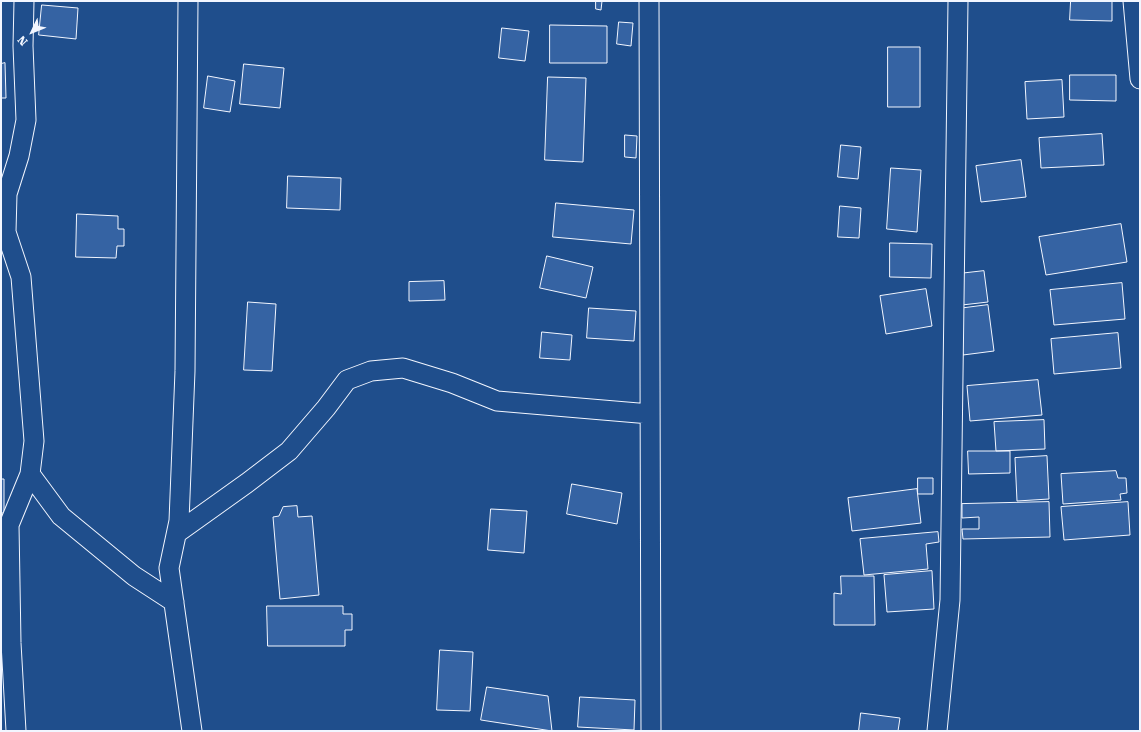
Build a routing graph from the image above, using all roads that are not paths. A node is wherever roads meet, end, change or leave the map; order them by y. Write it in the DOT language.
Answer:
graph roads {
  1 [pos="24,1"];
  2 [pos="188,1"];
  3 [pos="649,1"];
  4 [pos="958,1"];
  5 [pos="1133,1"];
  6 [pos="1140,79"];
  7 [pos="650,414"];
  8 [pos="30,474"];
  9 [pos="177,533"];
  10 [pos="174,602"];
  11 [pos="16,731"];
  12 [pos="192,731"];
  13 [pos="651,731"];
  14 [pos="937,731"];
  1 -- 8 [label="street"];
  2 -- 9 [label="street"];
  3 -- 7 [label="street"];
  4 -- 14 [label="street"];
  5 -- 6 [label="street"];
  7 -- 9 [label="street"];
  7 -- 13 [label="street"];
  8 -- 10 [label="street"];
  8 -- 11 [label="street"];
  9 -- 10 [label="street"];
  10 -- 12 [label="street"];
}
